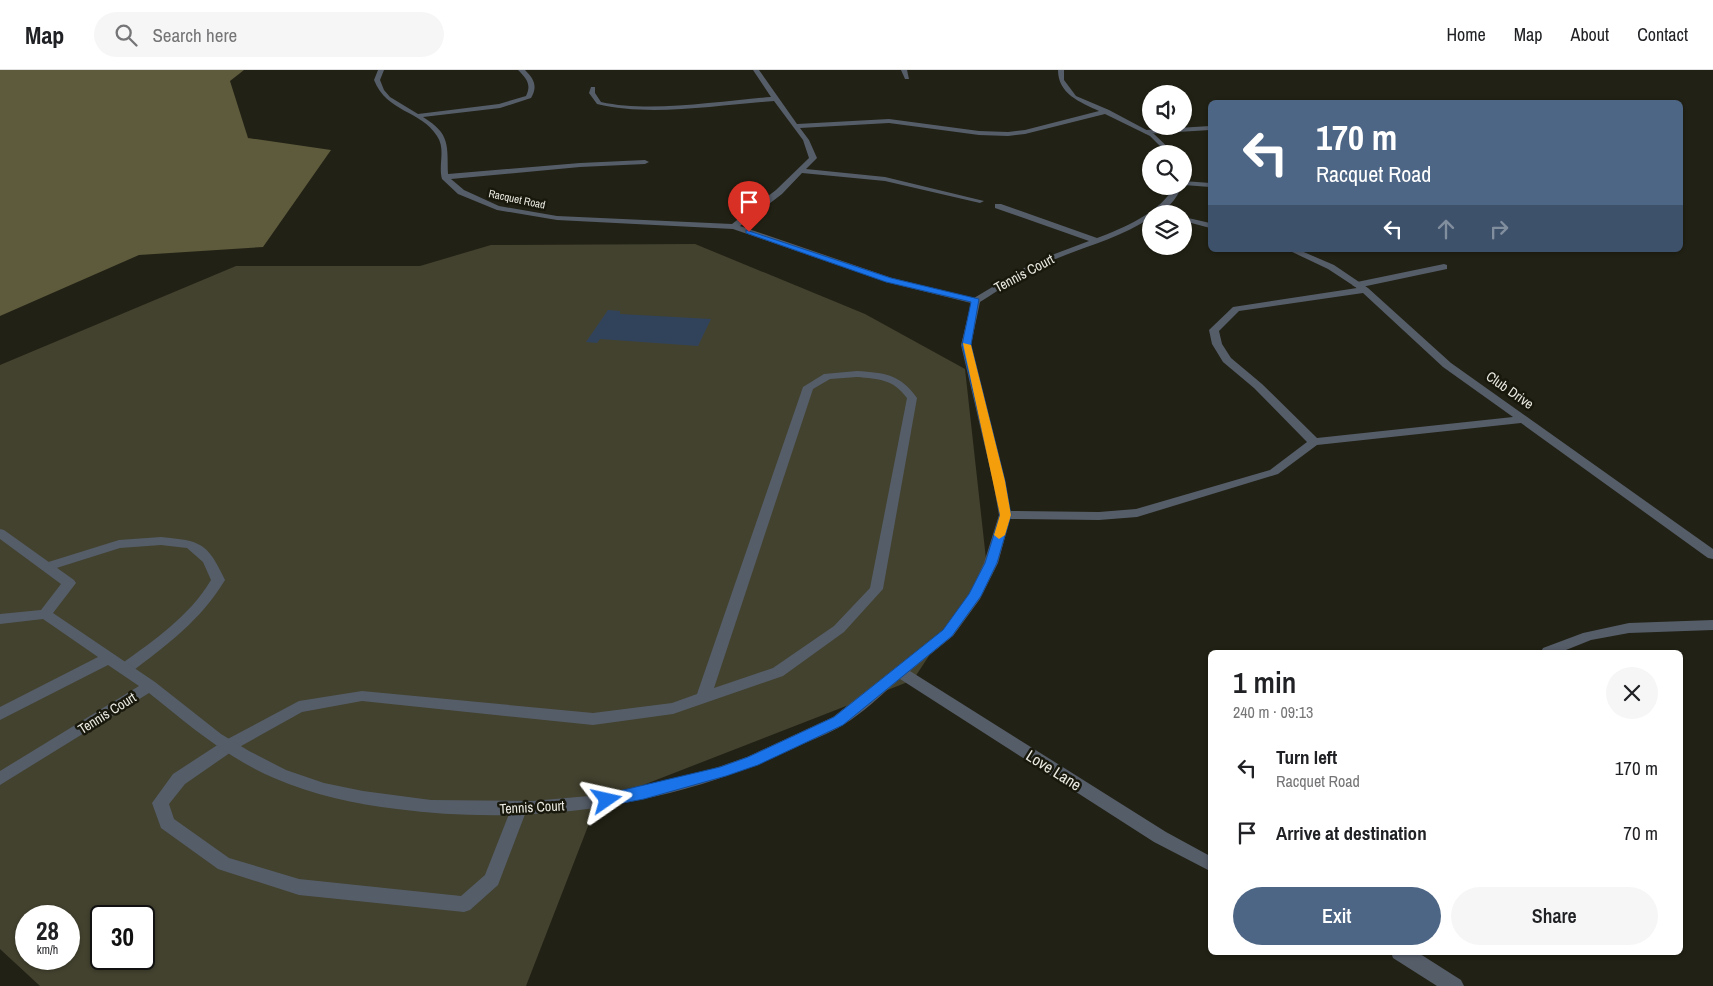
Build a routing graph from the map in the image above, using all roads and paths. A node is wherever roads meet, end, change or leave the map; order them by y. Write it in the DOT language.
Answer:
graph roads {
  1 [pos="381,70"];
  2 [pos="521,70"];
  3 [pos="756,70"];
  4 [pos="904,70"];
  5 [pos="1061,70"];
  6 [pos="906,78"];
  7 [pos="593,88"];
  8 [pos="774,99"];
  9 [pos="1107,111"];
  10 [pos="417,116"];
  11 [pos="796,126"];
  12 [pos="1208,128"];
  13 [pos="1192,129"];
  14 [pos="1142,130"];
  15 [pos="1150,135"];
  16 [pos="1165,145"];
  17 [pos="645,162"];
  18 [pos="801,171"];
  19 [pos="445,177"];
  20 [pos="1192,184"];
  21 [pos="1208,185"];
  22 [pos="1174,195"];
  23 [pos="980,201"];
  24 [pos="1164,205"];
  25 [pos="998,206"];
  26 [pos="1142,221"];
  27 [pos="1192,221"];
  28 [pos="1208,225"];
  29 [pos="734,227"];
  30 [pos="1096,241"];
  31 [pos="1297,252"];
  32 [pos="1444,268"];
  33 [pos="1362,287"];
  34 [pos="976,301"];
  35 [pos="1525,419"];
  36 [pos="1314,442"];
  37 [pos="1005,515"];
  38 [pos="0,533"];
  39 [pos="1713,555"];
  40 [pos="47,567"];
  41 [pos="45,614"];
  42 [pos="0,619"];
  43 [pos="1713,625"];
  44 [pos="1553,650"];
  45 [pos="109,658"];
  46 [pos="125,669"];
  47 [pos="900,672"];
  48 [pos="150,686"];
  49 [pos="703,698"];
  50 [pos="0,714"];
  51 [pos="228,746"];
  52 [pos="0,780"];
  53 [pos="519,809"];
  54 [pos="1208,863"];
  55 [pos="1405,955"];
  56 [pos="1454,986"];
  1 -- 10 [label="street"];
  2 -- 10 [label="street"];
  3 -- 8 [label="street"];
  4 -- 6 [label="street"];
  5 -- 9 [label="street"];
  7 -- 8 [label="street"];
  8 -- 11 [label="street"];
  9 -- 11 [label="street"];
  9 -- 14 [label="street"];
  10 -- 19 [label="street"];
  11 -- 18 [label="street"];
  12 -- 13 [label="street"];
  15 -- 16 [label="street"];
  17 -- 19 [label="street"];
  18 -- 23 [label="street"];
  18 -- 29 [label="street"];
  19 -- 29 [label="street, Racquet Road"];
  20 -- 21 [label="street"];
  22 -- 24 [label="street, Tennis Court"];
  25 -- 30 [label="street"];
  26 -- 30 [label="street, Tennis Court"];
  27 -- 28 [label="street"];
  29 -- 34 [label="street, Racquet Road"];
  30 -- 34 [label="street, Tennis Court"];
  31 -- 33 [label="street, Club Drive"];
  32 -- 33 [label="street"];
  33 -- 35 [label="street, Club Drive"];
  33 -- 36 [label="street"];
  34 -- 37 [label="street, Tennis Court"];
  35 -- 36 [label="street"];
  35 -- 39 [label="street, Club Drive"];
  36 -- 37 [label="street"];
  37 -- 47 [label="street, Tennis Court"];
  38 -- 40 [label="street"];
  40 -- 41 [label="street"];
  40 -- 46 [label="street"];
  41 -- 42 [label="street"];
  41 -- 45 [label="street"];
  43 -- 44 [label="street"];
  45 -- 46 [label="street"];
  45 -- 50 [label="street"];
  46 -- 48 [label="street"];
  47 -- 53 [label="street, Tennis Court"];
  47 -- 54 [label="street, Love Lane"];
  48 -- 51 [label="street, Tennis Court"];
  48 -- 52 [label="street, Tennis Court"];
  49 -- 49 [label="street"];
  49 -- 51 [label="street"];
  51 -- 53 [label="street, Tennis Court"];
  51 -- 53 [label="street"];
  55 -- 56 [label="street"];
}
